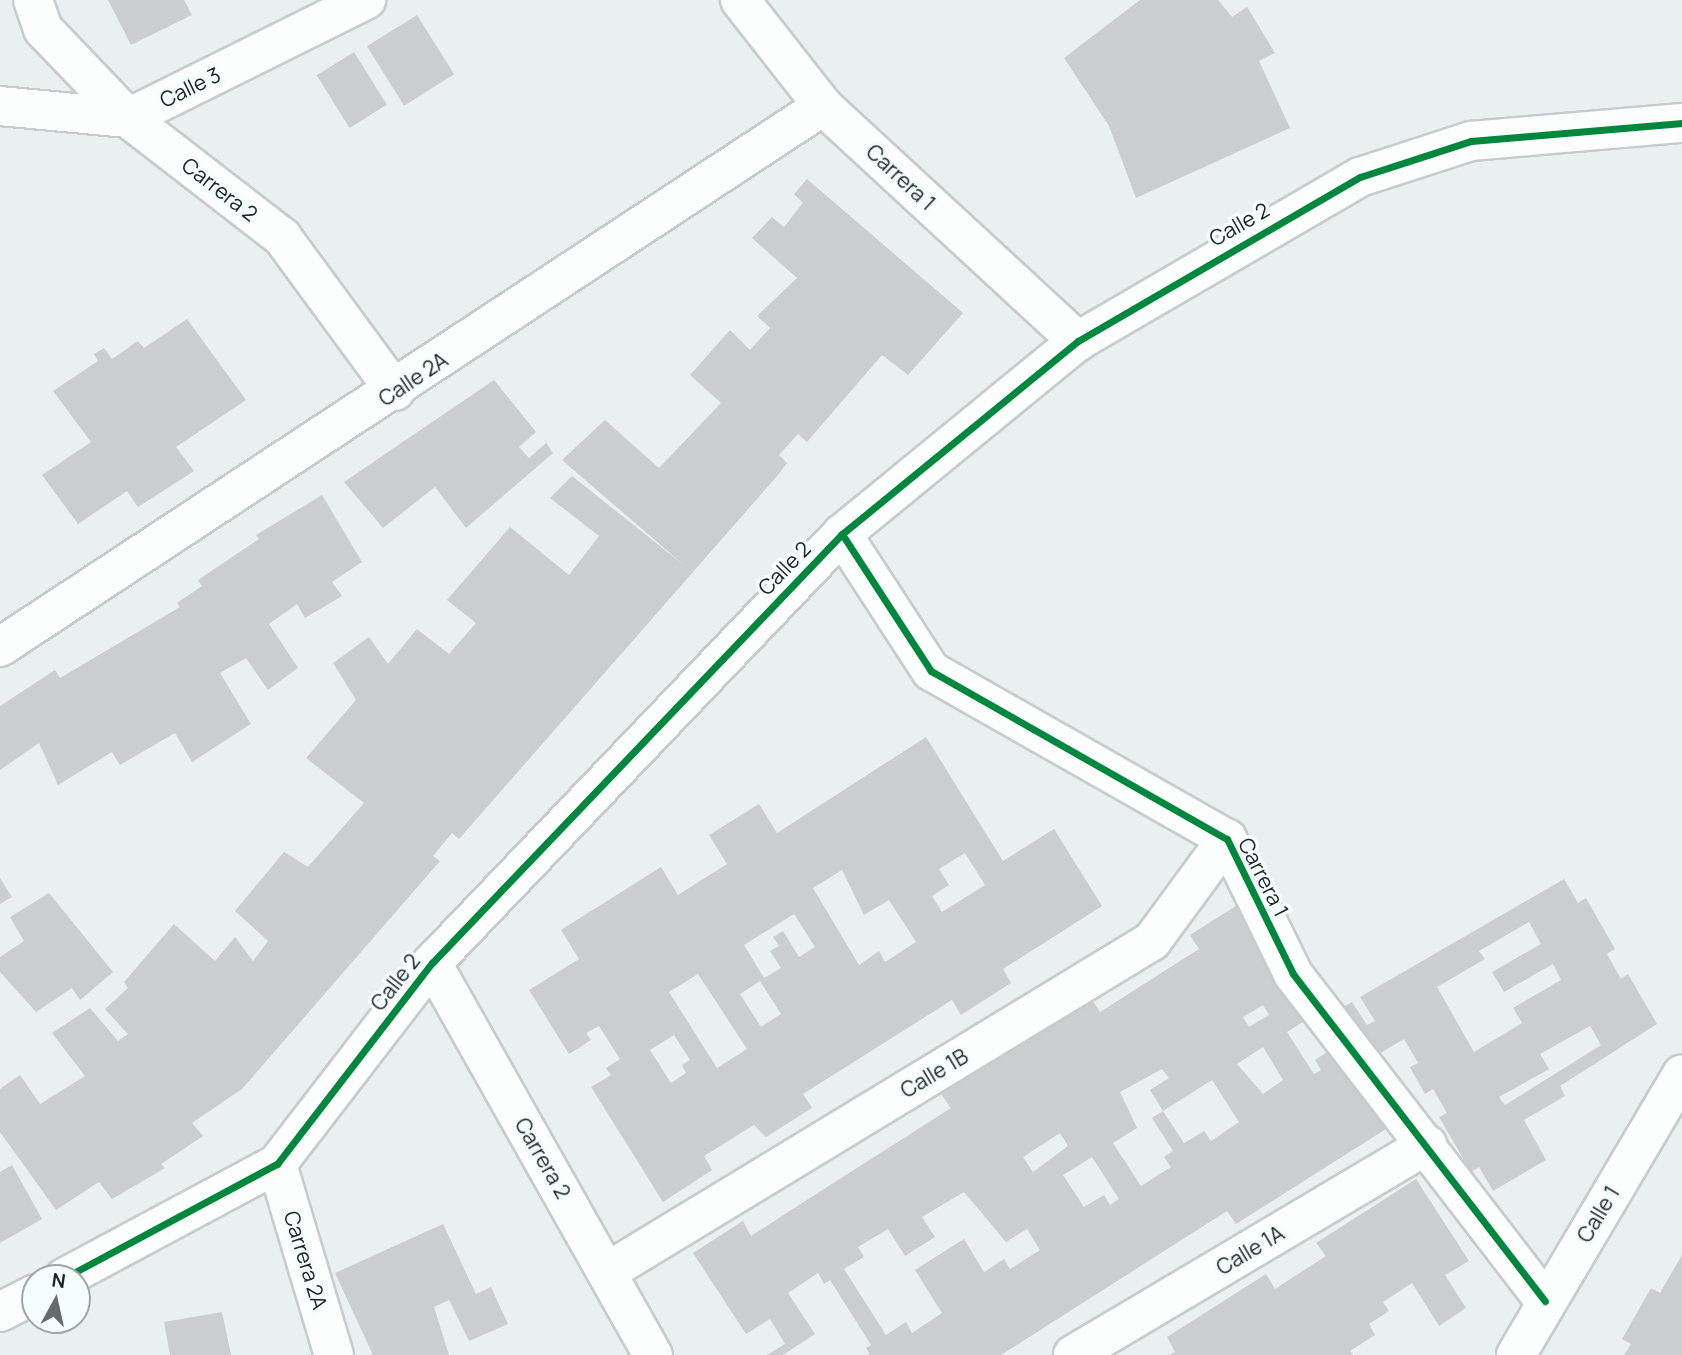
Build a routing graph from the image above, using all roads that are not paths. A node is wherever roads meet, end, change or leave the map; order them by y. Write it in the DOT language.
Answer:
graph roads {
  1 [pos="33,0"];
  2 [pos="366,0"];
  3 [pos="740,0"];
  4 [pos="0,106"];
  5 [pos="823,106"];
  6 [pos="128,118"];
  7 [pos="1682,123"];
  8 [pos="1077,341"];
  9 [pos="395,391"];
  10 [pos="842,534"];
  11 [pos="0,647"];
  12 [pos="1227,839"];
  13 [pos="432,963"];
  14 [pos="1682,1074"];
  15 [pos="1427,1145"];
  16 [pos="277,1164"];
  17 [pos="90,1264"];
  18 [pos="607,1272"];
  19 [pos="21,1301"];
  20 [pos="1545,1301"];
  21 [pos="0,1312"];
  22 [pos="334,1355"];
  23 [pos="653,1355"];
  24 [pos="1073,1355"];
  25 [pos="1516,1355"];
  1 -- 6 [label="street, Carrera 2"];
  2 -- 6 [label="street, Calle 3"];
  3 -- 5 [label="street, Carrera 1"];
  4 -- 6 [label="street"];
  5 -- 8 [label="street, Carrera 1"];
  5 -- 9 [label="street, Calle 2A"];
  6 -- 9 [label="street, Carrera 2"];
  7 -- 8 [label="street, Calle 2"];
  8 -- 10 [label="street, Calle 2"];
  9 -- 11 [label="street, Calle 2A"];
  10 -- 12 [label="street, Carrera 1"];
  10 -- 13 [label="street, Calle 2"];
  12 -- 15 [label="street, Carrera 1"];
  12 -- 18 [label="street, Calle 1B"];
  13 -- 16 [label="street, Calle 2"];
  13 -- 18 [label="street, Carrera 2"];
  14 -- 20 [label="street, Calle 1"];
  15 -- 20 [label="street, Carrera 1"];
  15 -- 24 [label="street, Calle 1A"];
  16 -- 17 [label="street, Calle 2"];
  16 -- 22 [label="street, Carrera 2A"];
  18 -- 23 [label="street, Carrera 2"];
  19 -- 21 [label="street"];
  20 -- 25 [label="street, Calle 1"];
}
